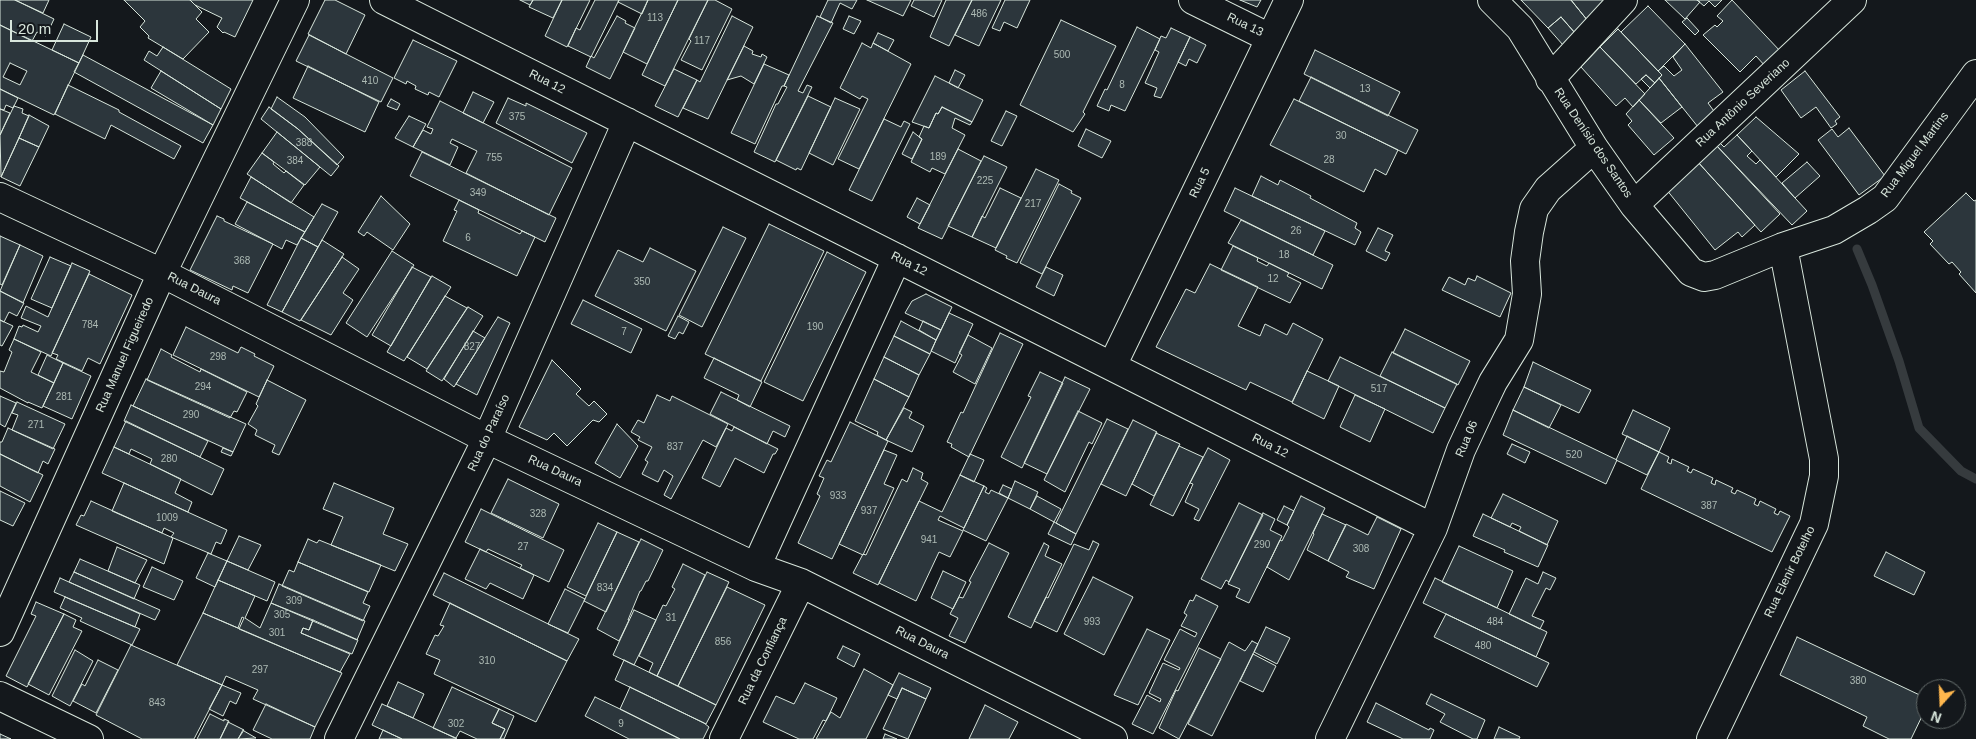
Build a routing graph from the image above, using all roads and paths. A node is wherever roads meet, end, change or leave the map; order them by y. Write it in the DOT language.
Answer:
graph roads {
  1 [pos="295,0"];
  2 [pos="384,0"];
  3 [pos="1192,0"];
  4 [pos="1289,0"];
  5 [pos="1492,0"];
  6 [pos="1623,0"];
  7 [pos="1852,0"];
  8 [pos="1270,38"];
  9 [pos="1976,74"];
  10 [pos="1550,80"];
  11 [pos="627,122"];
  12 [pos="1594,148"];
  13 [pos="0,197"];
  14 [pos="1634,205"];
  15 [pos="1783,247"];
  16 [pos="897,258"];
  17 [pos="162,273"];
  18 [pos="1704,277"];
  19 [pos="1112,366"];
  20 [pos="487,439"];
  21 [pos="1433,528"];
  22 [pos="756,567"];
  23 [pos="801,583"];
  24 [pos="0,632"];
  25 [pos="0,696"];
  26 [pos="89,739"];
  27 [pos="339,739"];
  28 [pos="724,739"];
  29 [pos="1113,739"];
  30 [pos="1330,739"];
  31 [pos="1712,739"];
  1 -- 17 [label="street, Rua Manuel Figueiredo"];
  2 -- 11 [label="street, Rua 12"];
  3 -- 8 [label="street, Rua 13"];
  4 -- 8 [label="street, Rua 5"];
  5 -- 10 [label="street, Rua Denísio dos Santos"];
  6 -- 10 [label="street"];
  7 -- 14 [label="street, Rua Antônio Severiano"];
  8 -- 19 [label="street, Rua 5"];
  9 -- 15 [label="street, Rua Miguel Martins"];
  10 -- 12 [label="street, Rua Denísio dos Santos"];
  11 -- 16 [label="street, Rua 12"];
  11 -- 20 [label="street, Rua do Paraíso"];
  12 -- 14 [label="street, Rua Denísio dos Santos"];
  12 -- 21 [label="street, Rua 06"];
  13 -- 17 [label="street, Rua Daura"];
  14 -- 18 [label="street, Rua Denísio dos Santos"];
  15 -- 18 [label="street, Rua Miguel Martins"];
  15 -- 31 [label="street, Rua Elenir Botelho"];
  16 -- 19 [label="street, Rua 12"];
  16 -- 22 [label="street"];
  17 -- 20 [label="street, Rua Daura"];
  17 -- 24 [label="street, Rua Manuel Figueiredo"];
  19 -- 21 [label="street, Rua 12"];
  20 -- 22 [label="street, Rua Daura"];
  20 -- 27 [label="street, Rua do Paraíso"];
  21 -- 30 [label="street, Rua 06"];
  22 -- 23 [label="street, Rua Daura"];
  23 -- 28 [label="street, Rua da Confiança"];
  23 -- 29 [label="street, Rua Daura"];
  25 -- 26 [label="street"];
}
